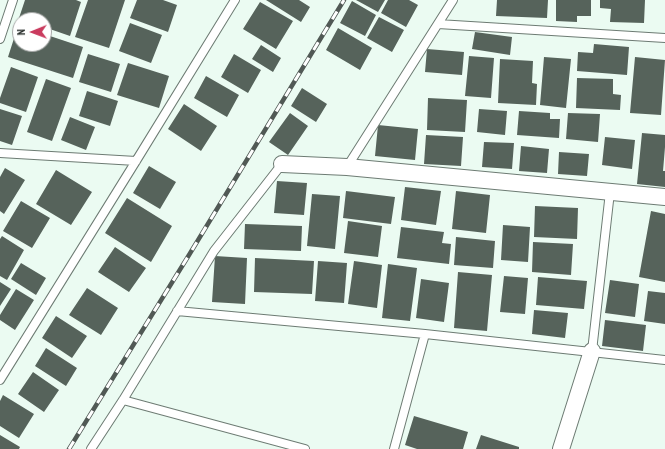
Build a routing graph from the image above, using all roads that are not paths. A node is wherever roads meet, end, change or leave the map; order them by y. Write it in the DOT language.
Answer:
graph roads {
  1 [pos="13,0"];
  2 [pos="235,0"];
  3 [pos="453,0"];
  4 [pos="438,24"];
  5 [pos="665,38"];
  6 [pos="0,39"];
  7 [pos="0,153"];
  8 [pos="136,161"];
  9 [pos="282,164"];
  10 [pos="347,168"];
  11 [pos="610,192"];
  12 [pos="665,197"];
  13 [pos="177,311"];
  14 [pos="425,334"];
  15 [pos="592,351"];
  16 [pos="665,360"];
  17 [pos="0,380"];
  18 [pos="123,400"];
  19 [pos="91,449"];
  20 [pos="306,449"];
  21 [pos="394,449"];
  22 [pos="561,449"];
  1 -- 6 [label="lane"];
  2 -- 8 [label="lane"];
  3 -- 4 [label="lane"];
  4 -- 5 [label="lane"];
  4 -- 10 [label="lane"];
  7 -- 8 [label="lane"];
  8 -- 17 [label="lane"];
  9 -- 10 [label="street"];
  9 -- 13 [label="lane"];
  10 -- 11 [label="street"];
  11 -- 12 [label="street"];
  11 -- 15 [label="lane"];
  13 -- 14 [label="lane"];
  13 -- 18 [label="lane"];
  14 -- 15 [label="lane"];
  14 -- 21 [label="lane"];
  15 -- 16 [label="lane"];
  15 -- 22 [label="street"];
  18 -- 19 [label="lane"];
  18 -- 20 [label="lane"];
}
